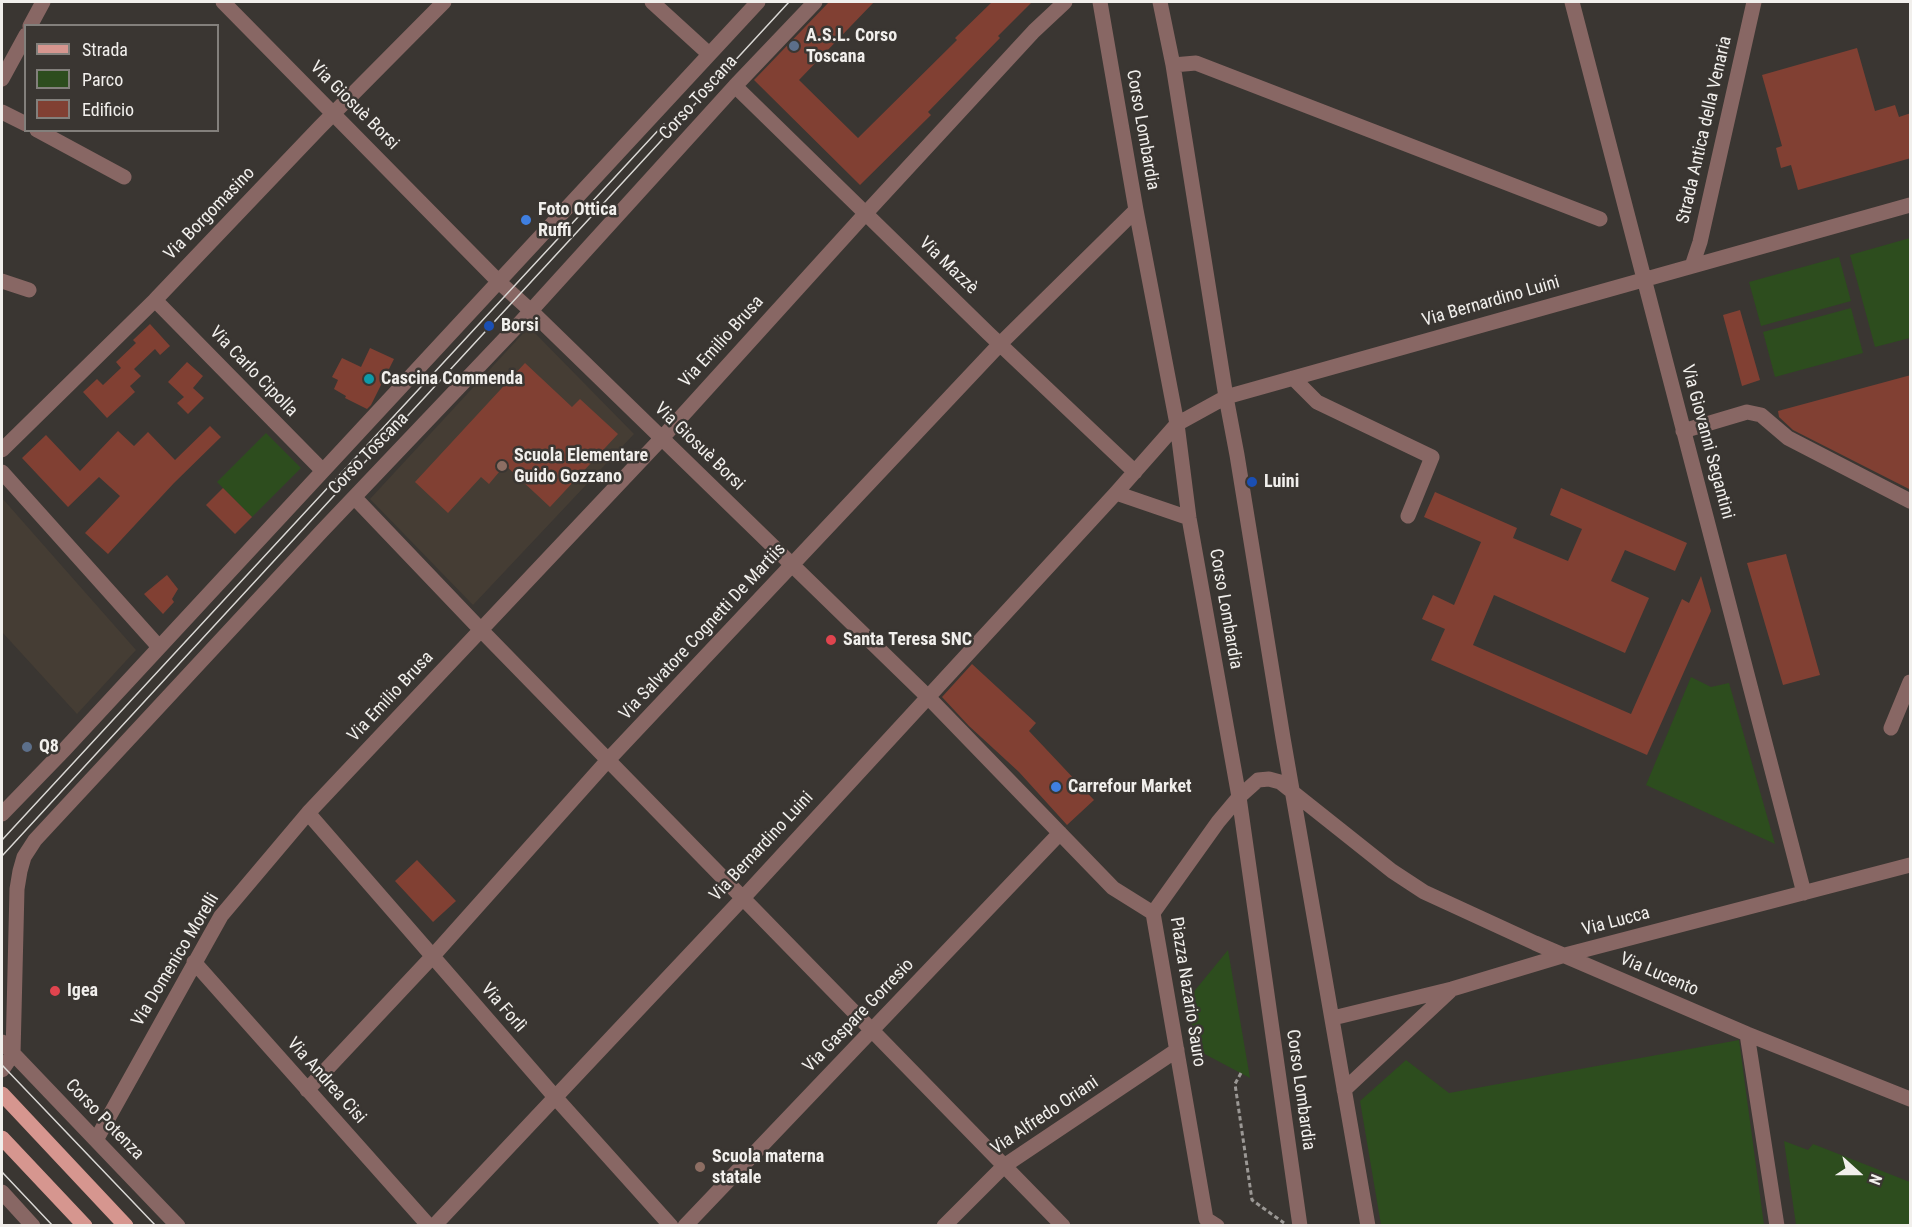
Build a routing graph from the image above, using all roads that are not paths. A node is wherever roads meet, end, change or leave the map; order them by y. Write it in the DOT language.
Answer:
graph roads {
  1 [pos="43,2"];
  2 [pos="223,2"];
  3 [pos="444,2"];
  4 [pos="652,2"];
  5 [pos="758,2"];
  6 [pos="815,2"];
  7 [pos="1065,2"];
  8 [pos="1100,2"];
  9 [pos="1160,2"];
  10 [pos="1572,2"];
  11 [pos="1754,2"];
  12 [pos="31,24"];
  13 [pos="24,39"];
  14 [pos="709,54"];
  15 [pos="1173,65"];
  16 [pos="2,79"];
  17 [pos="735,86"];
  18 [pos="2,112"];
  19 [pos="333,113"];
  20 [pos="24,123"];
  21 [pos="41,132"];
  22 [pos="124,177"];
  23 [pos="1911,205"];
  24 [pos="1136,210"];
  25 [pos="866,213"];
  26 [pos="1600,219"];
  27 [pos="1692,266"];
  28 [pos="1643,279"];
  29 [pos="2,281"];
  30 [pos="498,281"];
  31 [pos="29,290"];
  32 [pos="155,300"];
  33 [pos="531,311"];
  34 [pos="1000,344"];
  35 [pos="1293,378"];
  36 [pos="1226,397"];
  37 [pos="1177,424"];
  38 [pos="1683,431"];
  39 [pos="662,438"];
  40 [pos="2,450"];
  41 [pos="323,471"];
  42 [pos="2,472"];
  43 [pos="1135,472"];
  44 [pos="1116,493"];
  45 [pos="355,498"];
  46 [pos="1911,501"];
  47 [pos="1408,516"];
  48 [pos="1189,518"];
  49 [pos="793,566"];
  50 [pos="480,630"];
  51 [pos="159,647"];
  52 [pos="1911,682"];
  53 [pos="928,697"];
  54 [pos="1891,728"];
  55 [pos="608,760"];
  56 [pos="1292,791"];
  57 [pos="1239,797"];
  58 [pos="308,813"];
  59 [pos="2,814"];
  60 [pos="1060,833"];
  61 [pos="1911,865"];
  62 [pos="1424,892"];
  63 [pos="1804,893"];
  64 [pos="742,898"];
  65 [pos="1153,913"];
  66 [pos="1565,955"];
  67 [pos="432,957"];
  68 [pos="194,962"];
  69 [pos="1452,989"];
  70 [pos="1333,1018"];
  71 [pos="873,1031"];
  72 [pos="1747,1034"];
  73 [pos="2,1042"];
  74 [pos="1177,1050"];
  75 [pos="13,1054"];
  76 [pos="2,1070"];
  77 [pos="307,1090"];
  78 [pos="1344,1090"];
  79 [pos="2,1094"];
  80 [pos="555,1097"];
  81 [pos="1911,1099"];
  82 [pos="2,1138"];
  83 [pos="96,1140"];
  84 [pos="1004,1166"];
  85 [pos="2,1192"];
  86 [pos="1207,1223"];
  87 [pos="33,1226"];
  88 [pos="85,1226"];
  89 [pos="126,1226"];
  90 [pos="178,1226"];
  91 [pos="429,1226"];
  92 [pos="434,1226"];
  93 [pos="671,1226"];
  94 [pos="685,1226"];
  95 [pos="944,1226"];
  96 [pos="1063,1226"];
  97 [pos="1300,1226"];
  98 [pos="1368,1226"];
  99 [pos="1777,1226"];
  1 -- 12 [label="street"];
  2 -- 19 [label="street, Via Giosuè Borsi"];
  3 -- 19 [label="street, Via Borgomasino"];
  4 -- 14 [label="street"];
  5 -- 14 [label="street, Corso Toscana"];
  6 -- 17 [label="street, Corso Toscana"];
  7 -- 25 [label="street, Via Emilio Brusa"];
  8 -- 24 [label="street, Corso Lombardia"];
  9 -- 15 [label="street, Corso Lombardia"];
  10 -- 28 [label="street, Via Giovanni Segantini"];
  11 -- 27 [label="street, Strada Antica della Venaria"];
  13 -- 16 [label="street"];
  14 -- 30 [label="street, Corso Toscana"];
  15 -- 26 [label="street"];
  15 -- 36 [label="street, Corso Lombardia"];
  17 -- 25 [label="street, Via Mazzè"];
  17 -- 33 [label="street, Corso Toscana"];
  18 -- 20 [label="street"];
  19 -- 30 [label="street, Via Giosuè Borsi"];
  19 -- 32 [label="street, Via Borgomasino"];
  21 -- 22 [label="street"];
  23 -- 27 [label="street, Via Bernardino Luini"];
  24 -- 34 [label="street, Via Salvatore Cognetti De Martiis"];
  24 -- 37 [label="street, Corso Lombardia"];
  25 -- 34 [label="street, Via Mazzè"];
  25 -- 39 [label="street, Via Emilio Brusa"];
  27 -- 28 [label="street, Via Bernardino Luini"];
  28 -- 35 [label="street, Via Bernardino Luini"];
  28 -- 38 [label="street, Via Giovanni Segantini"];
  29 -- 31 [label="street"];
  30 -- 33 [label="street, Via Giosuè Borsi"];
  30 -- 41 [label="street, Corso Toscana"];
  32 -- 40 [label="street, Via Borgomasino"];
  32 -- 41 [label="street, Via Carlo Cipolla"];
  33 -- 39 [label="street, Via Giosuè Borsi"];
  33 -- 45 [label="street, Corso Toscana"];
  34 -- 43 [label="street, Via Mazzè"];
  34 -- 49 [label="street, Via Salvatore Cognetti De Martiis"];
  35 -- 36 [label="street, Via Bernardino Luini"];
  35 -- 47 [label="street"];
  36 -- 37 [label="street, Via Bernardino Luini"];
  36 -- 56 [label="street, Corso Lombardia"];
  37 -- 43 [label="street, Via Bernardino Luini"];
  37 -- 48 [label="street, Corso Lombardia"];
  38 -- 46 [label="street"];
  38 -- 63 [label="street, Via Giovanni Segantini"];
  39 -- 49 [label="street, Via Giosuè Borsi"];
  39 -- 50 [label="street, Via Emilio Brusa"];
  41 -- 51 [label="street, Corso Toscana"];
  42 -- 51 [label="street"];
  43 -- 44 [label="street, Via Bernardino Luini"];
  44 -- 48 [label="street"];
  44 -- 53 [label="street, Via Bernardino Luini"];
  45 -- 50 [label="street"];
  45 -- 75 [label="street, Corso Toscana"];
  48 -- 57 [label="street, Corso Lombardia"];
  49 -- 53 [label="street, Via Giosuè Borsi"];
  49 -- 55 [label="street, Via Salvatore Cognetti De Martiis"];
  50 -- 55 [label="street"];
  50 -- 58 [label="street, Via Emilio Brusa"];
  51 -- 59 [label="street, Corso Toscana"];
  52 -- 54 [label="street"];
  53 -- 60 [label="street, Via Giosuè Borsi"];
  53 -- 64 [label="street, Via Bernardino Luini"];
  55 -- 64 [label="street"];
  55 -- 67 [label="street, Via Salvatore Cognetti De Martiis"];
  56 -- 57 [label="street, Piazza Nazario Sauro"];
  56 -- 62 [label="street, Piazza Nazario Sauro"];
  56 -- 70 [label="street, Corso Lombardia"];
  57 -- 65 [label="street, Piazza Nazario Sauro"];
  57 -- 97 [label="street, Corso Lombardia"];
  58 -- 67 [label="street, Via Forlì"];
  58 -- 68 [label="street, Via Domenico Morelli"];
  60 -- 65 [label="street, Via Giosuè Borsi"];
  60 -- 71 [label="street, Via Gaspare Gorresio"];
  61 -- 63 [label="street, Via Lucca"];
  62 -- 66 [label="street, Via Lucento"];
  63 -- 66 [label="street, Via Lucca"];
  64 -- 71 [label="street"];
  64 -- 80 [label="street, Via Bernardino Luini"];
  65 -- 74 [label="street, Piazza Nazario Sauro"];
  66 -- 69 [label="street, Via Lucca"];
  66 -- 72 [label="street, Via Lucento"];
  67 -- 77 [label="street, Via Salvatore Cognetti De Martiis"];
  67 -- 80 [label="street, Via Forlì"];
  68 -- 77 [label="street, Via Andrea Cisi"];
  68 -- 83 [label="street, Via Domenico Morelli"];
  69 -- 70 [label="street, Via Lucca"];
  69 -- 78 [label="street"];
  70 -- 78 [label="street, Corso Lombardia"];
  71 -- 84 [label="street"];
  71 -- 94 [label="street, Via Gaspare Gorresio"];
  72 -- 81 [label="street, Via Lucento"];
  72 -- 99 [label="street"];
  73 -- 75 [label="street, Corso Potenza"];
  74 -- 84 [label="street, Via Alfredo Oriani"];
  74 -- 86 [label="street, Piazza Nazario Sauro"];
  75 -- 76 [label="street"];
  75 -- 83 [label="street, Corso Potenza"];
  77 -- 91 [label="street, Via Andrea Cisi"];
  78 -- 98 [label="street, Corso Lombardia"];
  79 -- 89 [label="main road"];
  80 -- 92 [label="street, Via Bernardino Luini"];
  80 -- 93 [label="street, Via Forlì"];
  82 -- 88 [label="main road"];
  83 -- 90 [label="street, Corso Potenza"];
  84 -- 95 [label="street, Via Alfredo Oriani"];
  84 -- 96 [label="street"];
  85 -- 87 [label="street"];
}
